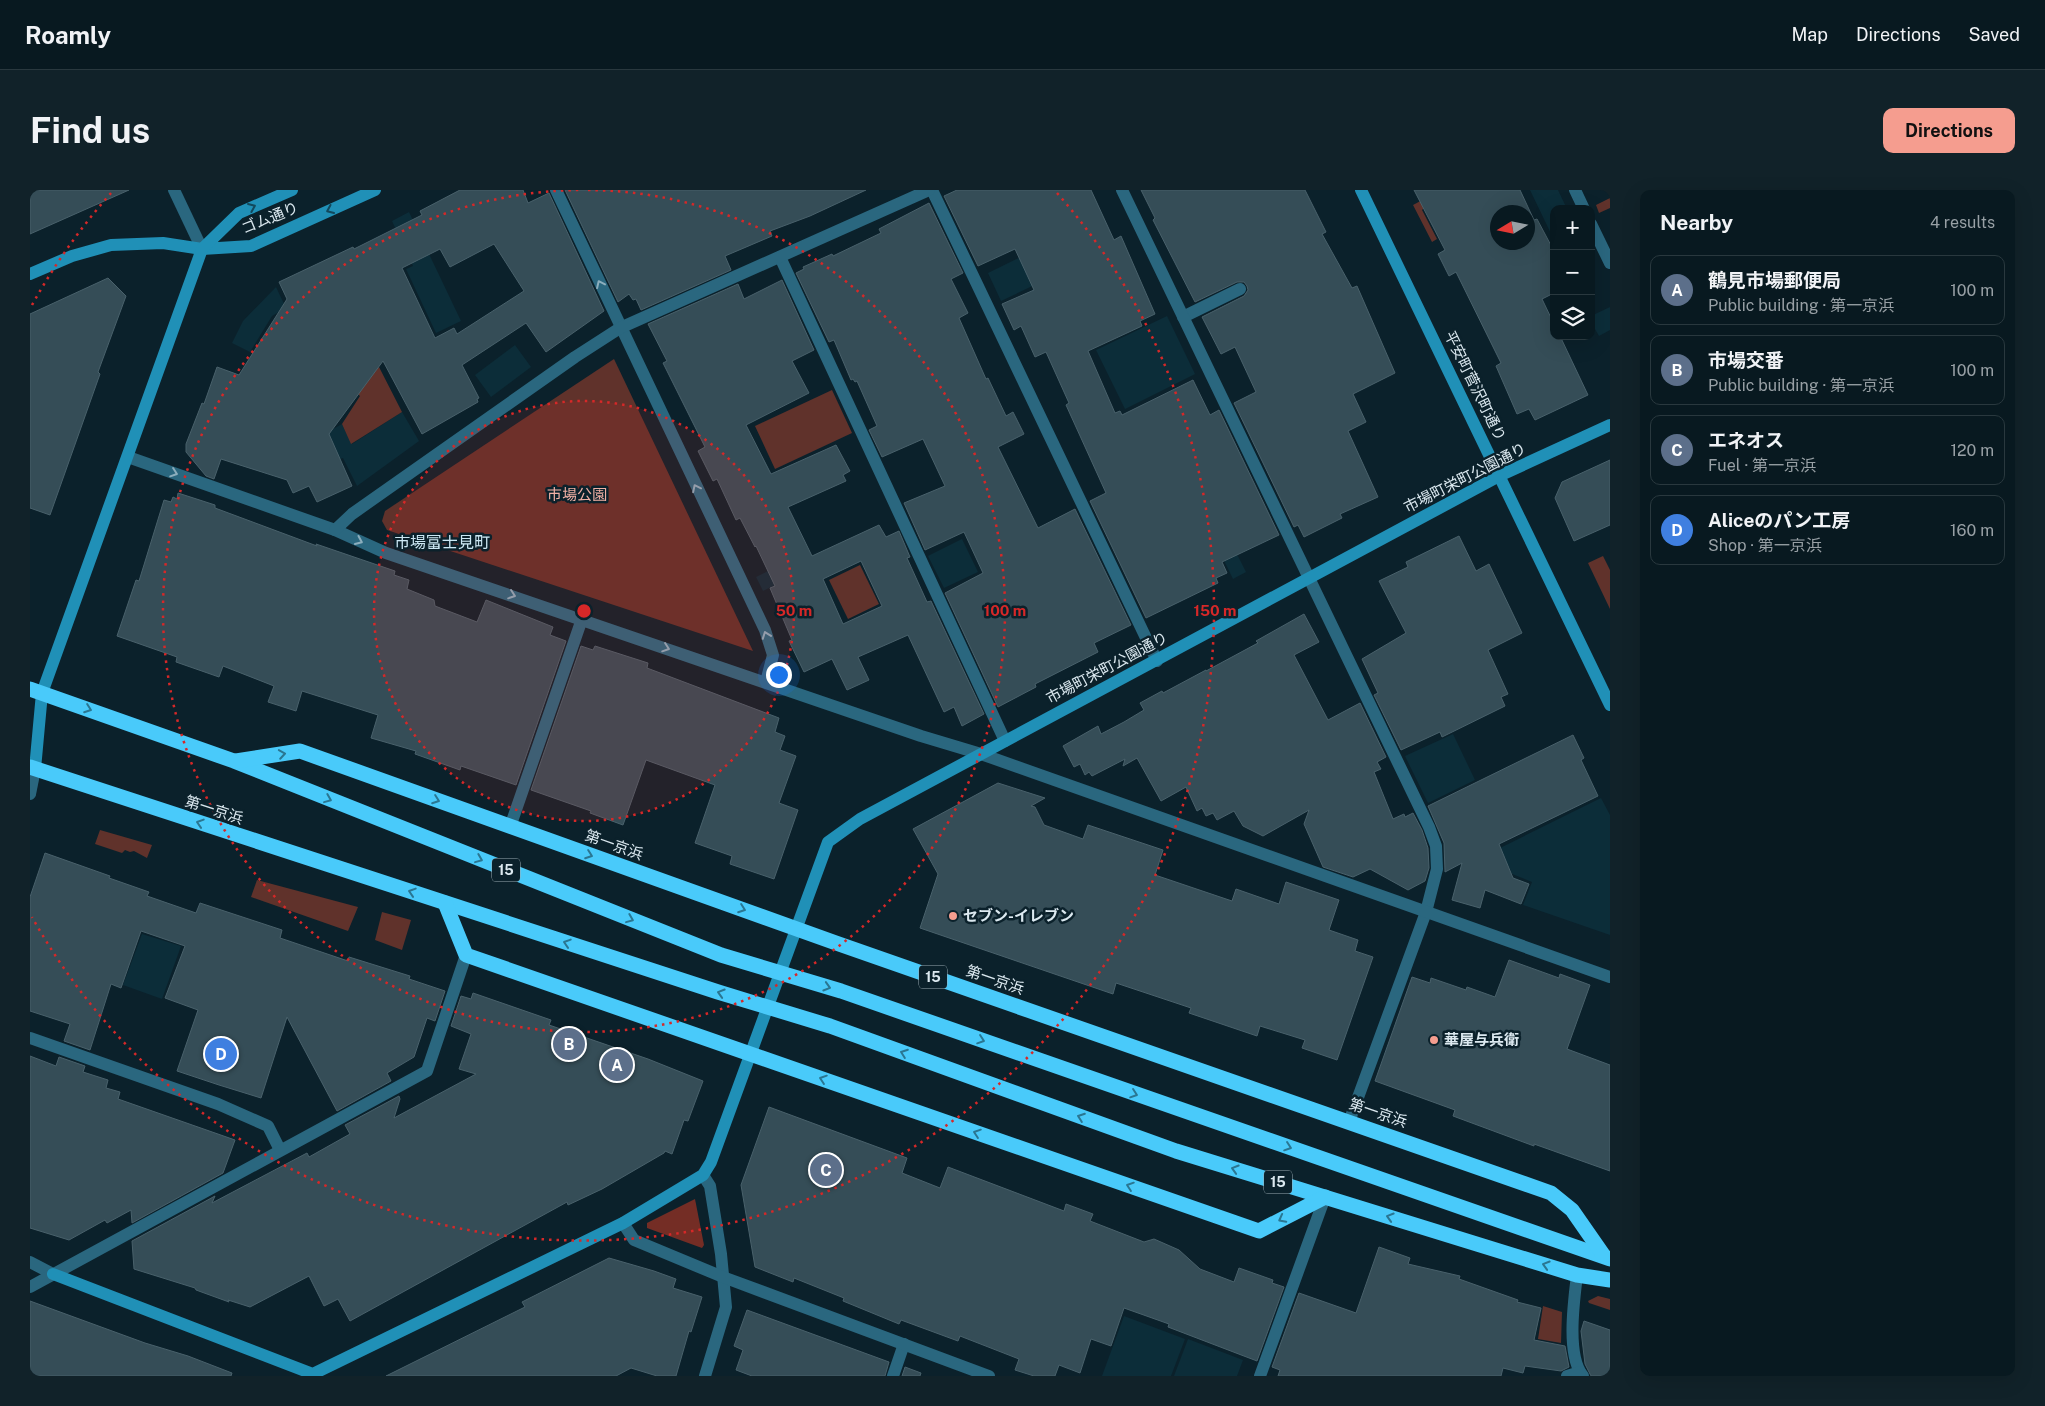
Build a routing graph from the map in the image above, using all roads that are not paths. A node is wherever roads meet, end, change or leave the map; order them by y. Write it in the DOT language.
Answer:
graph roads {
  1 [pos="174,190"];
  2 [pos="292,190"];
  3 [pos="375,190"];
  4 [pos="556,190"];
  5 [pos="930,190"];
  6 [pos="1122,190"];
  7 [pos="1361,190"];
  8 [pos="1575,190"];
  9 [pos="1582,205"];
  10 [pos="1595,232"];
  11 [pos="202,249"];
  12 [pos="780,257"];
  13 [pos="1610,263"];
  14 [pos="30,274"];
  15 [pos="1240,289"];
  16 [pos="1183,317"];
  17 [pos="620,328"];
  18 [pos="1610,425"];
  19 [pos="128,457"];
  20 [pos="1501,475"];
  21 [pos="335,530"];
  22 [pos="1309,578"];
  23 [pos="582,619"];
  24 [pos="1157,661"];
  25 [pos="766,682"];
  26 [pos="36,691"];
  27 [pos="1610,704"];
  28 [pos="1005,741"];
  29 [pos="981,754"];
  30 [pos="234,762"];
  31 [pos="33,768"];
  32 [pos="30,794"];
  33 [pos="510,827"];
  34 [pos="445,903"];
  35 [pos="1426,912"];
  36 [pos="796,929"];
  37 [pos="466,955"];
  38 [pos="780,973"];
  39 [pos="1610,977"];
  40 [pos="768,1008"];
  41 [pos="30,1038"];
  42 [pos="751,1054"];
  43 [pos="1349,1122"];
  44 [pos="280,1150"];
  45 [pos="703,1175"];
  46 [pos="1325,1197"];
  47 [pos="623,1223"];
  48 [pos="1607,1258"];
  49 [pos="30,1262"];
  50 [pos="53,1274"];
  51 [pos="1577,1275"];
  52 [pos="723,1276"];
  53 [pos="1610,1280"];
  54 [pos="30,1287"];
  55 [pos="904,1344"];
  56 [pos="291,1371"];
  57 [pos="1581,1374"];
  58 [pos="705,1376"];
  59 [pos="893,1376"];
  60 [pos="989,1376"];
  61 [pos="1260,1376"];
  62 [pos="1567,1376"];
  1 -- 11 [label="street"];
  11 -- 2 [label="street, ゴム通り, one-way"];
  3 -- 11 [label="street, ゴム通り, one-way"];
  17 -- 4 [label="street, one-way"];
  5 -- 12 [label="street"];
  5 -- 24 [label="street"];
  6 -- 16 [label="street"];
  7 -- 20 [label="street, 平安町菅沢町通り"];
  8 -- 9 [label="street"];
  10 -- 13 [label="street"];
  11 -- 14 [label="street, ゴム通り"];
  11 -- 19 [label="street"];
  12 -- 17 [label="street"];
  12 -- 28 [label="street"];
  15 -- 16 [label="street"];
  16 -- 22 [label="street"];
  17 -- 21 [label="street"];
  25 -- 17 [label="street, one-way"];
  18 -- 20 [label="street, 市場町栄町公園通り"];
  19 -- 21 [label="street, one-way"];
  19 -- 26 [label="street"];
  20 -- 22 [label="street, 市場町栄町公園通り"];
  20 -- 27 [label="street, 平安町菅沢町通り"];
  21 -- 23 [label="street, one-way"];
  22 -- 24 [label="street, 市場町栄町公園通り"];
  22 -- 35 [label="street"];
  23 -- 25 [label="street, one-way"];
  23 -- 33 [label="street"];
  24 -- 28 [label="street, 市場町栄町公園通り"];
  25 -- 29 [label="street"];
  26 -- 30 [label="highway, 第一京浜 / 15, one-way"];
  26 -- 31 [label="street"];
  28 -- 29 [label="street, 市場町栄町公園通り"];
  29 -- 35 [label="street"];
  29 -- 36 [label="street, 市場町栄町公園通り"];
  30 -- 33 [label="highway, 第一京浜 / 15, one-way"];
  30 -- 38 [label="highway, 第一京浜 / 15, one-way"];
  31 -- 32 [label="street"];
  34 -- 31 [label="highway, 第一京浜 / 15, one-way"];
  33 -- 36 [label="highway, 第一京浜 / 15, one-way"];
  34 -- 37 [label="highway"];
  40 -- 34 [label="highway, 第一京浜 / 15, one-way"];
  35 -- 39 [label="street"];
  35 -- 43 [label="street"];
  36 -- 38 [label="street, 市場町栄町公園通り"];
  36 -- 43 [label="highway, 第一京浜 / 15"];
  37 -- 42 [label="highway, 15"];
  37 -- 44 [label="street"];
  38 -- 40 [label="street, 市場町栄町公園通り"];
  38 -- 48 [label="highway, 第一京浜 / 15, one-way"];
  40 -- 42 [label="street, 市場町栄町公園通り"];
  46 -- 40 [label="highway, 第一京浜 / 15, one-way"];
  41 -- 44 [label="street"];
  42 -- 45 [label="street, 市場町栄町公園通り"];
  46 -- 42 [label="highway, 15, one-way"];
  43 -- 48 [label="highway, 第一京浜 / 15"];
  44 -- 50 [label="street"];
  45 -- 47 [label="street"];
  45 -- 52 [label="street"];
  51 -- 46 [label="highway, 第一京浜 / 15, one-way"];
  46 -- 61 [label="street"];
  47 -- 52 [label="street"];
  47 -- 56 [label="street"];
  49 -- 50 [label="street"];
  50 -- 54 [label="street"];
  50 -- 56 [label="street"];
  51 -- 53 [label="highway, 第一京浜 / 15"];
  51 -- 57 [label="street"];
  52 -- 55 [label="street"];
  52 -- 58 [label="street"];
  55 -- 59 [label="street"];
  55 -- 60 [label="street"];
  57 -- 62 [label="street"];
}
